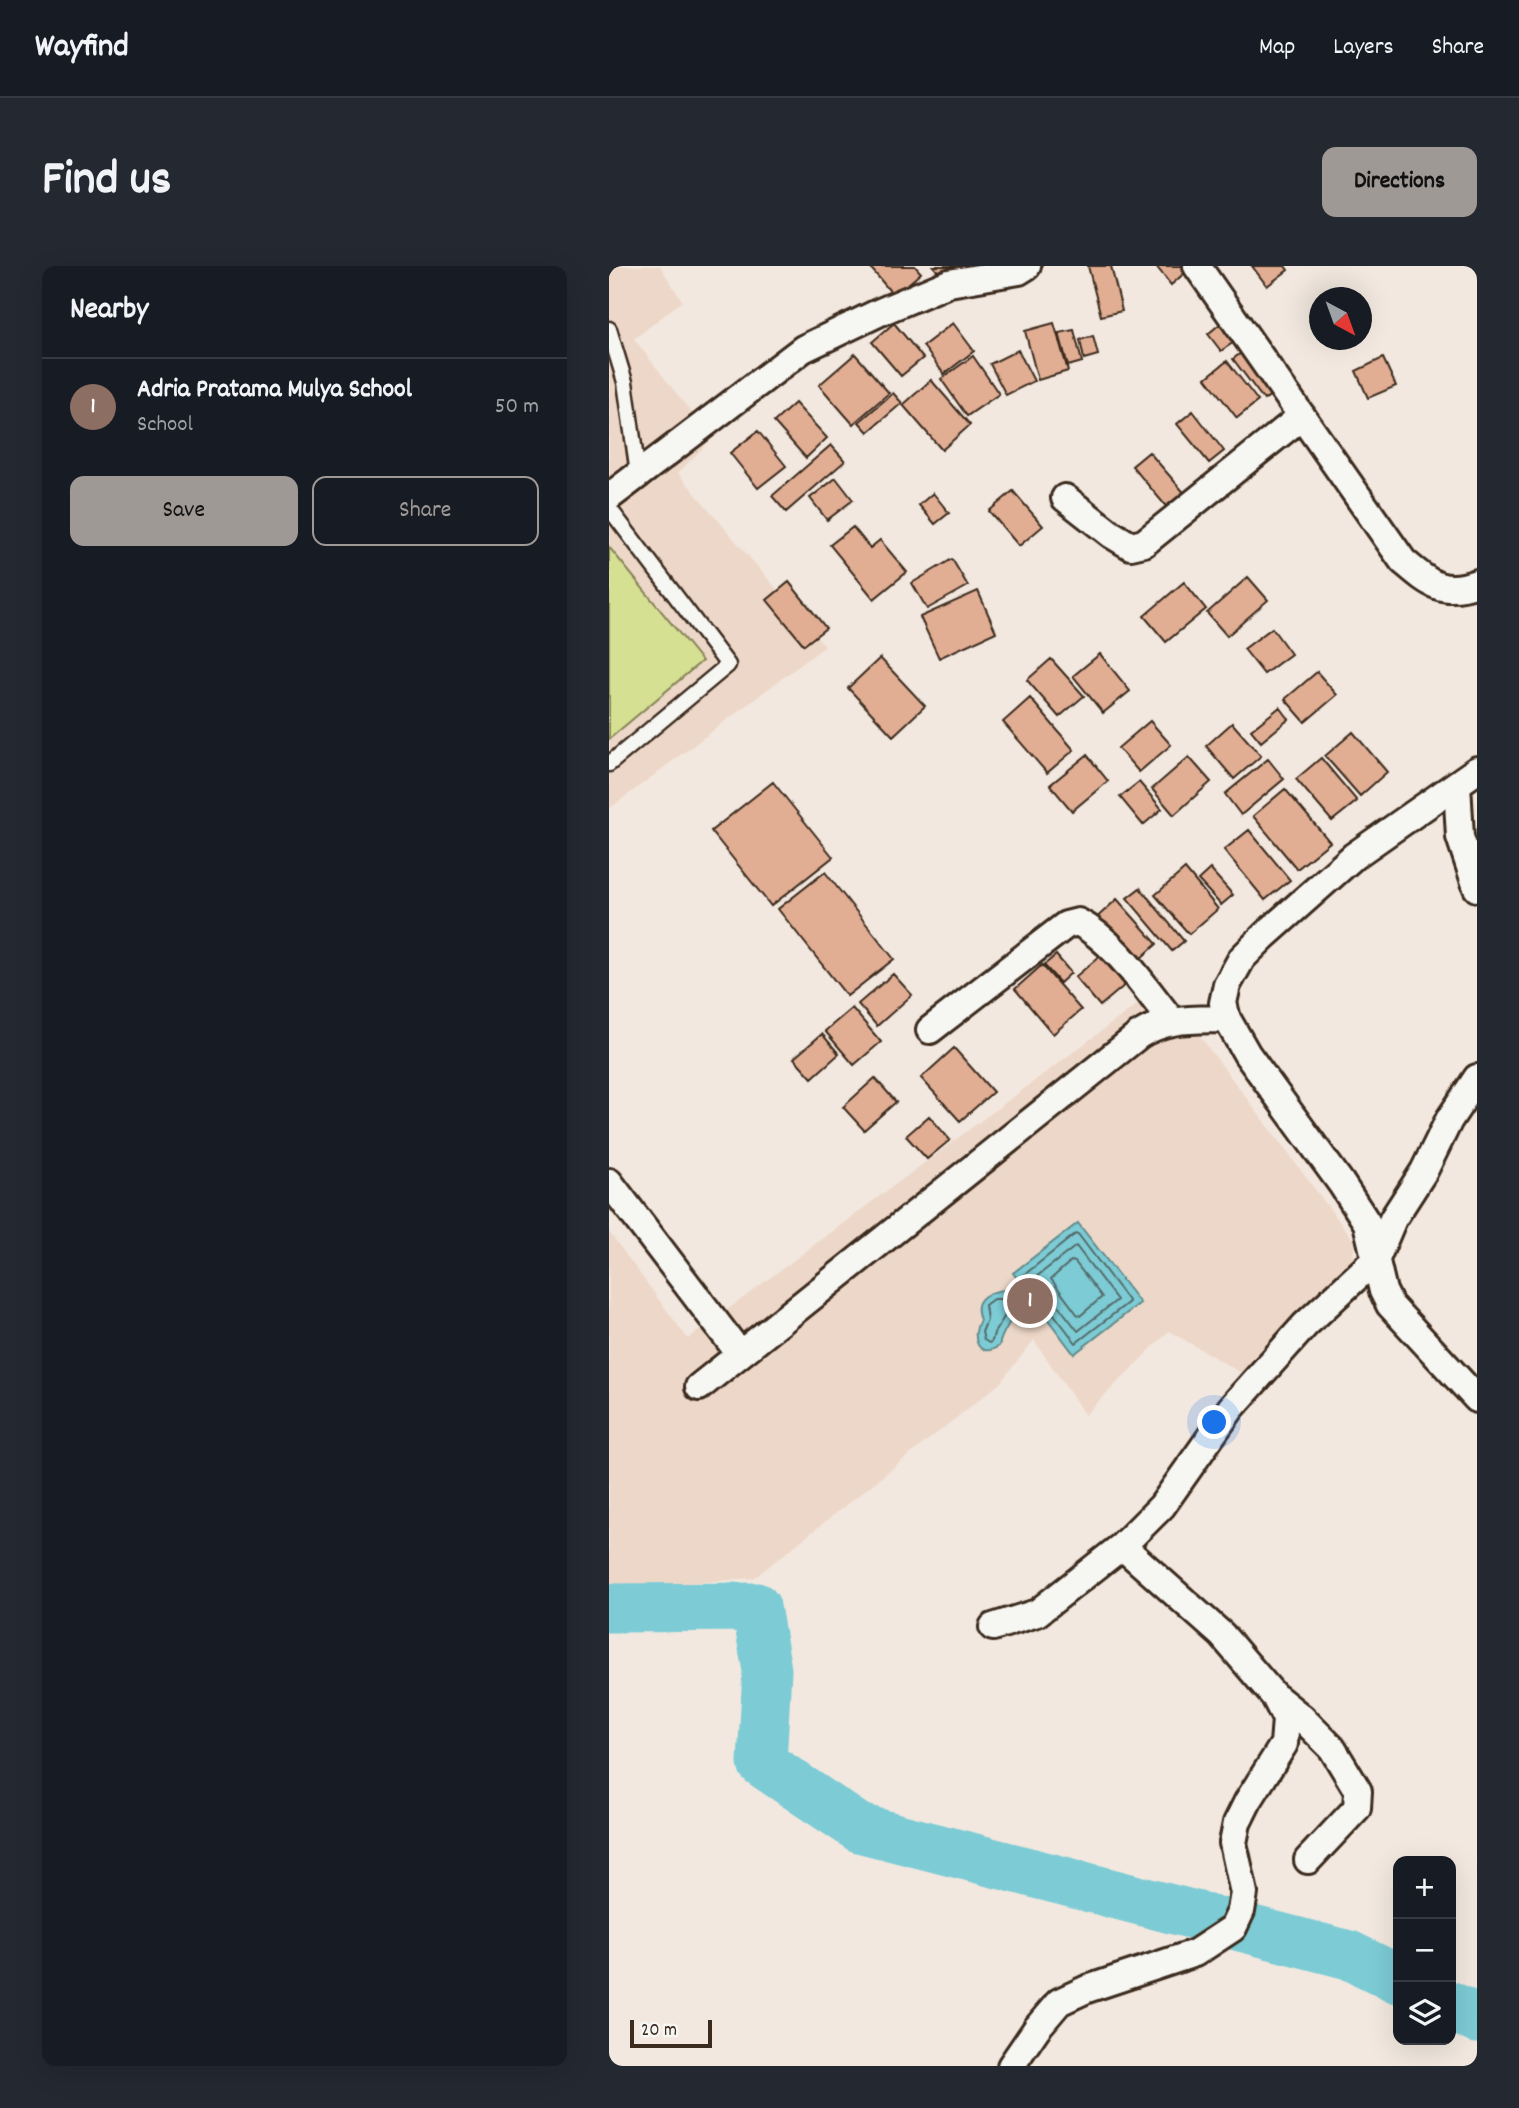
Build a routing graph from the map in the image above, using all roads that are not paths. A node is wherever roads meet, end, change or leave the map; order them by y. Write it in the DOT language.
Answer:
graph roads {
  1 [pos="1027,266"];
  2 [pos="1197,266"];
  3 [pos="609,329"];
  4 [pos="1302,416"];
  5 [pos="638,474"];
  6 [pos="609,496"];
  7 [pos="1065,498"];
  8 [pos="609,508"];
  9 [pos="1477,583"];
  10 [pos="609,764"];
  11 [pos="1467,777"];
  12 [pos="1477,888"];
  13 [pos="1227,1019"];
  14 [pos="1171,1020"];
  15 [pos="930,1030"];
  16 [pos="1477,1077"];
  17 [pos="609,1182"];
  18 [pos="1376,1259"];
  19 [pos="740,1354"];
  20 [pos="699,1387"];
  21 [pos="1477,1399"];
  22 [pos="1122,1546"];
  23 [pos="993,1627"];
  24 [pos="1275,1697"];
  25 [pos="1308,1860"];
  26 [pos="1011,2066"];
  1 -- 5 [label="street"];
  2 -- 4 [label="street"];
  3 -- 5 [label="lane"];
  4 -- 7 [label="street"];
  4 -- 9 [label="street"];
  5 -- 6 [label="street"];
  8 -- 10 [label="lane"];
  11 -- 12 [label="street"];
  11 -- 13 [label="street"];
  13 -- 14 [label="street"];
  13 -- 18 [label="street"];
  14 -- 15 [label="street"];
  14 -- 19 [label="street"];
  16 -- 18 [label="street"];
  17 -- 19 [label="street"];
  18 -- 21 [label="street"];
  18 -- 22 [label="street"];
  19 -- 20 [label="street"];
  22 -- 23 [label="street"];
  22 -- 24 [label="street"];
  24 -- 25 [label="street"];
  24 -- 26 [label="street"];
}
